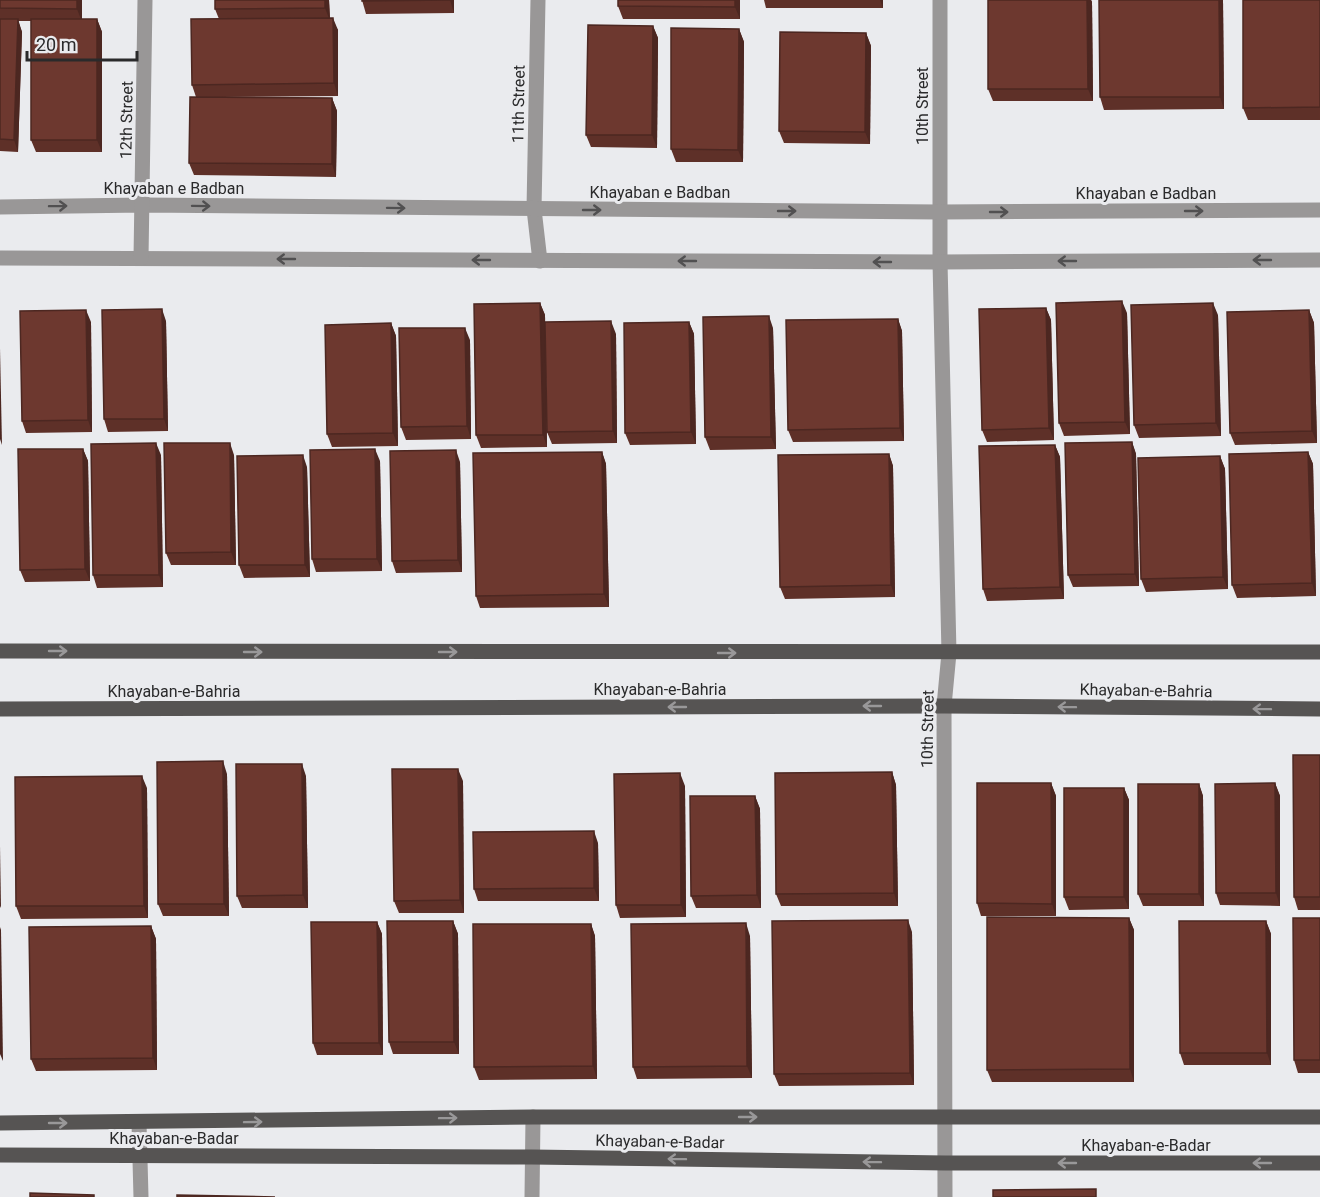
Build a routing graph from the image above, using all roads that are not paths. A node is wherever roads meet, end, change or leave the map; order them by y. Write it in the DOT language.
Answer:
graph roads {
  1 [pos="146,0"];
  2 [pos="538,0"];
  3 [pos="940,0"];
  4 [pos="142,205"];
  5 [pos="0,207"];
  6 [pos="534,209"];
  7 [pos="1320,210"];
  8 [pos="940,213"];
  9 [pos="0,258"];
  10 [pos="141,258"];
  11 [pos="1320,260"];
  12 [pos="540,261"];
  13 [pos="940,262"];
  14 [pos="0,651"];
  15 [pos="1320,652"];
  16 [pos="949,653"];
  17 [pos="944,706"];
  18 [pos="0,709"];
  19 [pos="1320,710"];
  20 [pos="533,1117"];
  21 [pos="945,1117"];
  22 [pos="1320,1117"];
  23 [pos="0,1123"];
  24 [pos="139,1123"];
  25 [pos="0,1155"];
  26 [pos="140,1157"];
  27 [pos="532,1157"];
  28 [pos="945,1163"];
  29 [pos="1320,1163"];
  30 [pos="141,1197"];
  31 [pos="532,1197"];
  32 [pos="945,1197"];
  1 -- 4 [label="street, 12th Street"];
  2 -- 6 [label="street, 11th Street"];
  3 -- 8 [label="street, 10th Street"];
  5 -- 4 [label="street, Khayaban e Badban, one-way"];
  4 -- 6 [label="street, Khayaban e Badban, one-way"];
  4 -- 10 [label="street, 12th Street"];
  6 -- 8 [label="street, Khayaban e Badban, one-way"];
  6 -- 12 [label="street, 11th Street"];
  8 -- 7 [label="street, Khayaban e Badban, one-way"];
  8 -- 13 [label="street, 10th Street"];
  9 -- 10 [label="street"];
  12 -- 10 [label="street, one-way"];
  11 -- 13 [label="street, one-way"];
  13 -- 12 [label="street, one-way"];
  13 -- 16 [label="street, 10th Street"];
  14 -- 16 [label="main road, one-way"];
  15 -- 16 [label="main road"];
  16 -- 17 [label="street, 10th Street"];
  17 -- 18 [label="main road, Khayaban-e-Bahria, one-way"];
  19 -- 17 [label="main road, Khayaban-e-Bahria, one-way"];
  17 -- 21 [label="street, 10th Street"];
  20 -- 21 [label="main road, Khayaban-e-Badar, one-way"];
  24 -- 20 [label="main road, Khayaban-e-Badar, one-way"];
  20 -- 27 [label="street"];
  21 -- 22 [label="main road, Khayaban-e-Badar"];
  21 -- 28 [label="street, 10th Street"];
  23 -- 24 [label="main road, Khayaban-e-Badar, one-way"];
  24 -- 26 [label="street"];
  25 -- 26 [label="main road, Khayaban-e-Badar"];
  26 -- 27 [label="main road, Khayaban-e-Badar"];
  26 -- 30 [label="street"];
  28 -- 27 [label="main road, Khayaban-e-Badar, one-way"];
  27 -- 31 [label="street"];
  29 -- 28 [label="main road, Khayaban-e-Badar, one-way"];
  28 -- 32 [label="street, 10th Street"];
}
